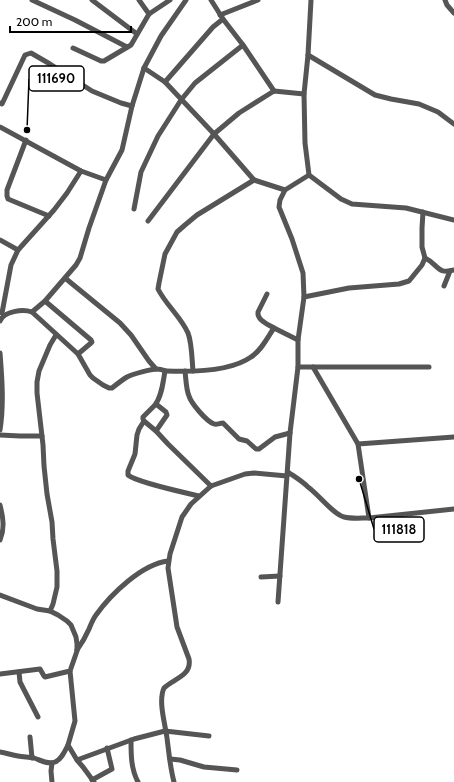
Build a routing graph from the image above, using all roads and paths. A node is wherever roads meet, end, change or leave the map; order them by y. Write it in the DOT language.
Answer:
graph roads {
  1 [pos="32,0"];
  2 [pos="92,0"];
  3 [pos="139,0"];
  4 [pos="170,0"];
  5 [pos="186,0"];
  6 [pos="211,0"];
  7 [pos="258,0"];
  8 [pos="311,0"];
  9 [pos="445,0"];
  10 [pos="39,1"];
  11 [pos="454,13"];
  12 [pos="149,14"];
  13 [pos="221,17"];
  14 [pos="137,34"];
  15 [pos="243,45"];
  16 [pos="127,47"];
  17 [pos="73,48"];
  18 [pos="308,55"];
  19 [pos="144,68"];
  20 [pos="164,82"];
  21 [pos="274,92"];
  22 [pos="304,94"];
  23 [pos="181,100"];
  24 [pos="1,105"];
  25 [pos="132,106"];
  26 [pos="454,124"];
  27 [pos="0,126"];
  28 [pos="214,134"];
  29 [pos="26,140"];
  30 [pos="80,171"];
  31 [pos="309,175"];
  32 [pos="106,180"];
  33 [pos="254,180"];
  34 [pos="285,190"];
  35 [pos="134,209"];
  36 [pos="423,212"];
  37 [pos="49,216"];
  38 [pos="454,220"];
  39 [pos="148,221"];
  40 [pos="0,240"];
  41 [pos="18,250"];
  42 [pos="425,258"];
  43 [pos="452,271"];
  44 [pos="65,278"];
  45 [pos="444,286"];
  46 [pos="267,294"];
  47 [pos="304,297"];
  48 [pos="45,301"];
  49 [pos="32,312"];
  50 [pos="2,313"];
  51 [pos="0,321"];
  52 [pos="274,328"];
  53 [pos="56,335"];
  54 [pos="298,340"];
  55 [pos="0,353"];
  56 [pos="78,354"];
  57 [pos="298,367"];
  58 [pos="313,367"];
  59 [pos="429,367"];
  60 [pos="156,369"];
  61 [pos="1,371"];
  62 [pos="165,371"];
  63 [pos="185,371"];
  64 [pos="193,371"];
  65 [pos="1,387"];
  66 [pos="156,404"];
  67 [pos="144,421"];
  68 [pos="0,430"];
  69 [pos="156,431"];
  70 [pos="290,433"];
  71 [pos="0,435"];
  72 [pos="42,436"];
  73 [pos="454,437"];
  74 [pos="358,444"];
  75 [pos="287,474"];
  76 [pos="211,486"];
  77 [pos="199,496"];
  78 [pos="0,505"];
  79 [pos="454,509"];
  80 [pos="369,518"];
  81 [pos="1,536"];
  82 [pos="168,561"];
  83 [pos="280,576"];
  84 [pos="261,577"];
  85 [pos="0,594"];
  86 [pos="278,602"];
  87 [pos="50,611"];
  88 [pos="77,651"];
  89 [pos="70,671"];
  90 [pos="19,672"];
  91 [pos="0,674"];
  92 [pos="38,718"];
  93 [pos="165,731"];
  94 [pos="209,736"];
  95 [pos="30,737"];
  96 [pos="131,740"];
  97 [pos="68,745"];
  98 [pos="107,748"];
  99 [pos="0,752"];
  100 [pos="32,758"];
  101 [pos="170,759"];
  102 [pos="77,760"];
  103 [pos="52,763"];
  104 [pos="237,770"];
  105 [pos="93,781"];
  106 [pos="52,782"];
  107 [pos="138,782"];
  108 [pos="174,782"];
  1 -- 10 [label="street"];
  2 -- 14 [label="street"];
  3 -- 12 [label="street"];
  4 -- 12 [label="street"];
  5 -- 19 [label="street"];
  6 -- 13 [label="street"];
  7 -- 13 [label="street"];
  8 -- 18 [label="street"];
  9 -- 11 [label="street"];
  10 -- 16 [label="street"];
  12 -- 14 [label="street"];
  13 -- 15 [label="street"];
  13 -- 20 [label="street"];
  14 -- 16 [label="street"];
  15 -- 21 [label="street"];
  15 -- 23 [label="street"];
  16 -- 17 [label="street"];
  18 -- 22 [label="street"];
  18 -- 26 [label="street"];
  19 -- 20 [label="street"];
  19 -- 25 [label="street"];
  20 -- 23 [label="street"];
  21 -- 22 [label="street"];
  21 -- 28 [label="street"];
  22 -- 31 [label="street"];
  23 -- 28 [label="street"];
  23 -- 35 [label="street"];
  24 -- 25 [label="street"];
  25 -- 32 [label="street"];
  27 -- 29 [label="street"];
  28 -- 33 [label="street"];
  28 -- 39 [label="street"];
  29 -- 30 [label="street"];
  29 -- 37 [label="street"];
  30 -- 32 [label="street"];
  30 -- 37 [label="street"];
  31 -- 34 [label="street"];
  31 -- 36 [label="street"];
  32 -- 44 [label="street"];
  33 -- 34 [label="street"];
  33 -- 64 [label="street"];
  34 -- 47 [label="street"];
  36 -- 38 [label="street"];
  36 -- 42 [label="street"];
  37 -- 41 [label="street"];
  40 -- 41 [label="street"];
  41 -- 50 [label="street"];
  42 -- 43 [label="street"];
  42 -- 47 [label="street"];
  43 -- 45 [label="street"];
  44 -- 48 [label="street"];
  44 -- 60 [label="street"];
  46 -- 52 [label="street"];
  47 -- 54 [label="street"];
  48 -- 49 [label="street"];
  48 -- 56 [label="street"];
  49 -- 50 [label="street"];
  49 -- 53 [label="street"];
  50 -- 51 [label="street"];
  52 -- 54 [label="street"];
  52 -- 64 [label="street"];
  53 -- 56 [label="street"];
  53 -- 72 [label="street"];
  54 -- 57 [label="street"];
  55 -- 61 [label="street"];
  56 -- 60 [label="street"];
  57 -- 58 [label="street"];
  57 -- 70 [label="street"];
  58 -- 59 [label="street"];
  58 -- 74 [label="street"];
  60 -- 62 [label="street"];
  61 -- 65 [label="street"];
  62 -- 63 [label="street"];
  62 -- 66 [label="street"];
  63 -- 64 [label="street"];
  63 -- 70 [label="street"];
  65 -- 68 [label="street"];
  66 -- 67 [label="street"];
  66 -- 69 [label="street"];
  67 -- 69 [label="street"];
  67 -- 77 [label="street"];
  69 -- 76 [label="street"];
  70 -- 75 [label="street"];
  71 -- 72 [label="street"];
  72 -- 87 [label="street"];
  73 -- 74 [label="street"];
  74 -- 80 [label="street"];
  75 -- 76 [label="street"];
  75 -- 80 [label="street"];
  75 -- 83 [label="street"];
  76 -- 77 [label="street"];
  77 -- 82 [label="street"];
  78 -- 81 [label="street"];
  79 -- 80 [label="street"];
  82 -- 88 [label="street"];
  82 -- 93 [label="street"];
  83 -- 84 [label="street"];
  83 -- 86 [label="street"];
  85 -- 87 [label="street"];
  87 -- 88 [label="street"];
  88 -- 89 [label="street"];
  89 -- 90 [label="street"];
  89 -- 97 [label="street"];
  90 -- 91 [label="street"];
  90 -- 92 [label="street"];
  93 -- 94 [label="street"];
  93 -- 96 [label="street"];
  93 -- 101 [label="street"];
  95 -- 100 [label="street"];
  96 -- 98 [label="street"];
  96 -- 107 [label="street"];
  97 -- 102 [label="street"];
  97 -- 103 [label="street"];
  98 -- 102 [label="street"];
  98 -- 105 [label="street"];
  99 -- 100 [label="street"];
  100 -- 103 [label="street"];
  101 -- 104 [label="street"];
  101 -- 108 [label="street"];
  102 -- 105 [label="street"];
  103 -- 106 [label="street"];
}
